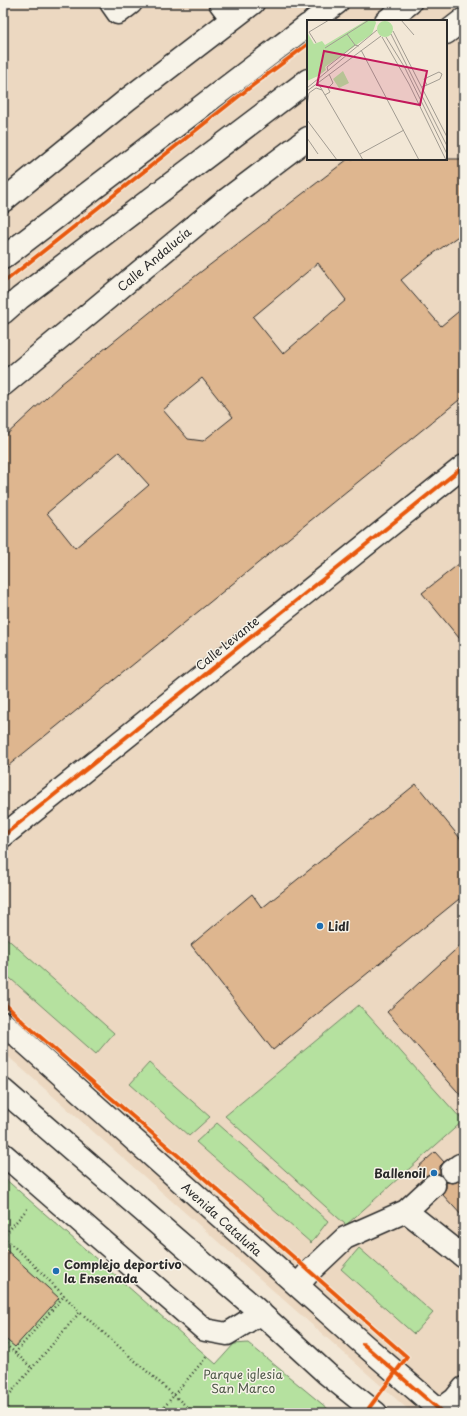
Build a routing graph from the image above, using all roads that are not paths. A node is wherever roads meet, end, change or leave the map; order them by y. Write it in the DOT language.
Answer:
graph roads {
  1 [pos="253,3"];
  2 [pos="337,3"];
  3 [pos="410,3"];
  4 [pos="226,11"];
  5 [pos="464,19"];
  6 [pos="314,20"];
  7 [pos="387,20"];
  8 [pos="307,26"];
  9 [pos="447,32"];
  10 [pos="307,81"];
  11 [pos="307,139"];
  12 [pos="3,201"];
  13 [pos="3,258"];
  14 [pos="3,313"];
  15 [pos="3,385"];
  16 [pos="464,466"];
  17 [pos="3,836"];
  18 [pos="3,1023"];
  19 [pos="3,1090"];
  20 [pos="3,1154"];
  21 [pos="434,1185"];
  22 [pos="406,1211"];
  23 [pos="464,1257"];
  24 [pos="298,1285"];
  25 [pos="260,1313"];
  26 [pos="453,1403"];
  27 [pos="376,1413"];
  1 -- 4 [label="street"];
  2 -- 6 [label="street"];
  3 -- 7 [label="street"];
  4 -- 12 [label="street"];
  5 -- 9 [label="street"];
  8 -- 13 [label="street"];
  10 -- 14 [label="street"];
  11 -- 15 [label="street, Calle Andalucía"];
  16 -- 17 [label="street, Calle Levante"];
  18 -- 24 [label="street, Avenida Cataluña"];
  19 -- 25 [label="street"];
  20 -- 25 [label="street"];
  21 -- 22 [label="street"];
  22 -- 23 [label="street"];
  22 -- 24 [label="street"];
  24 -- 26 [label="street, Avenida Cataluña"];
  25 -- 27 [label="street"];
}
